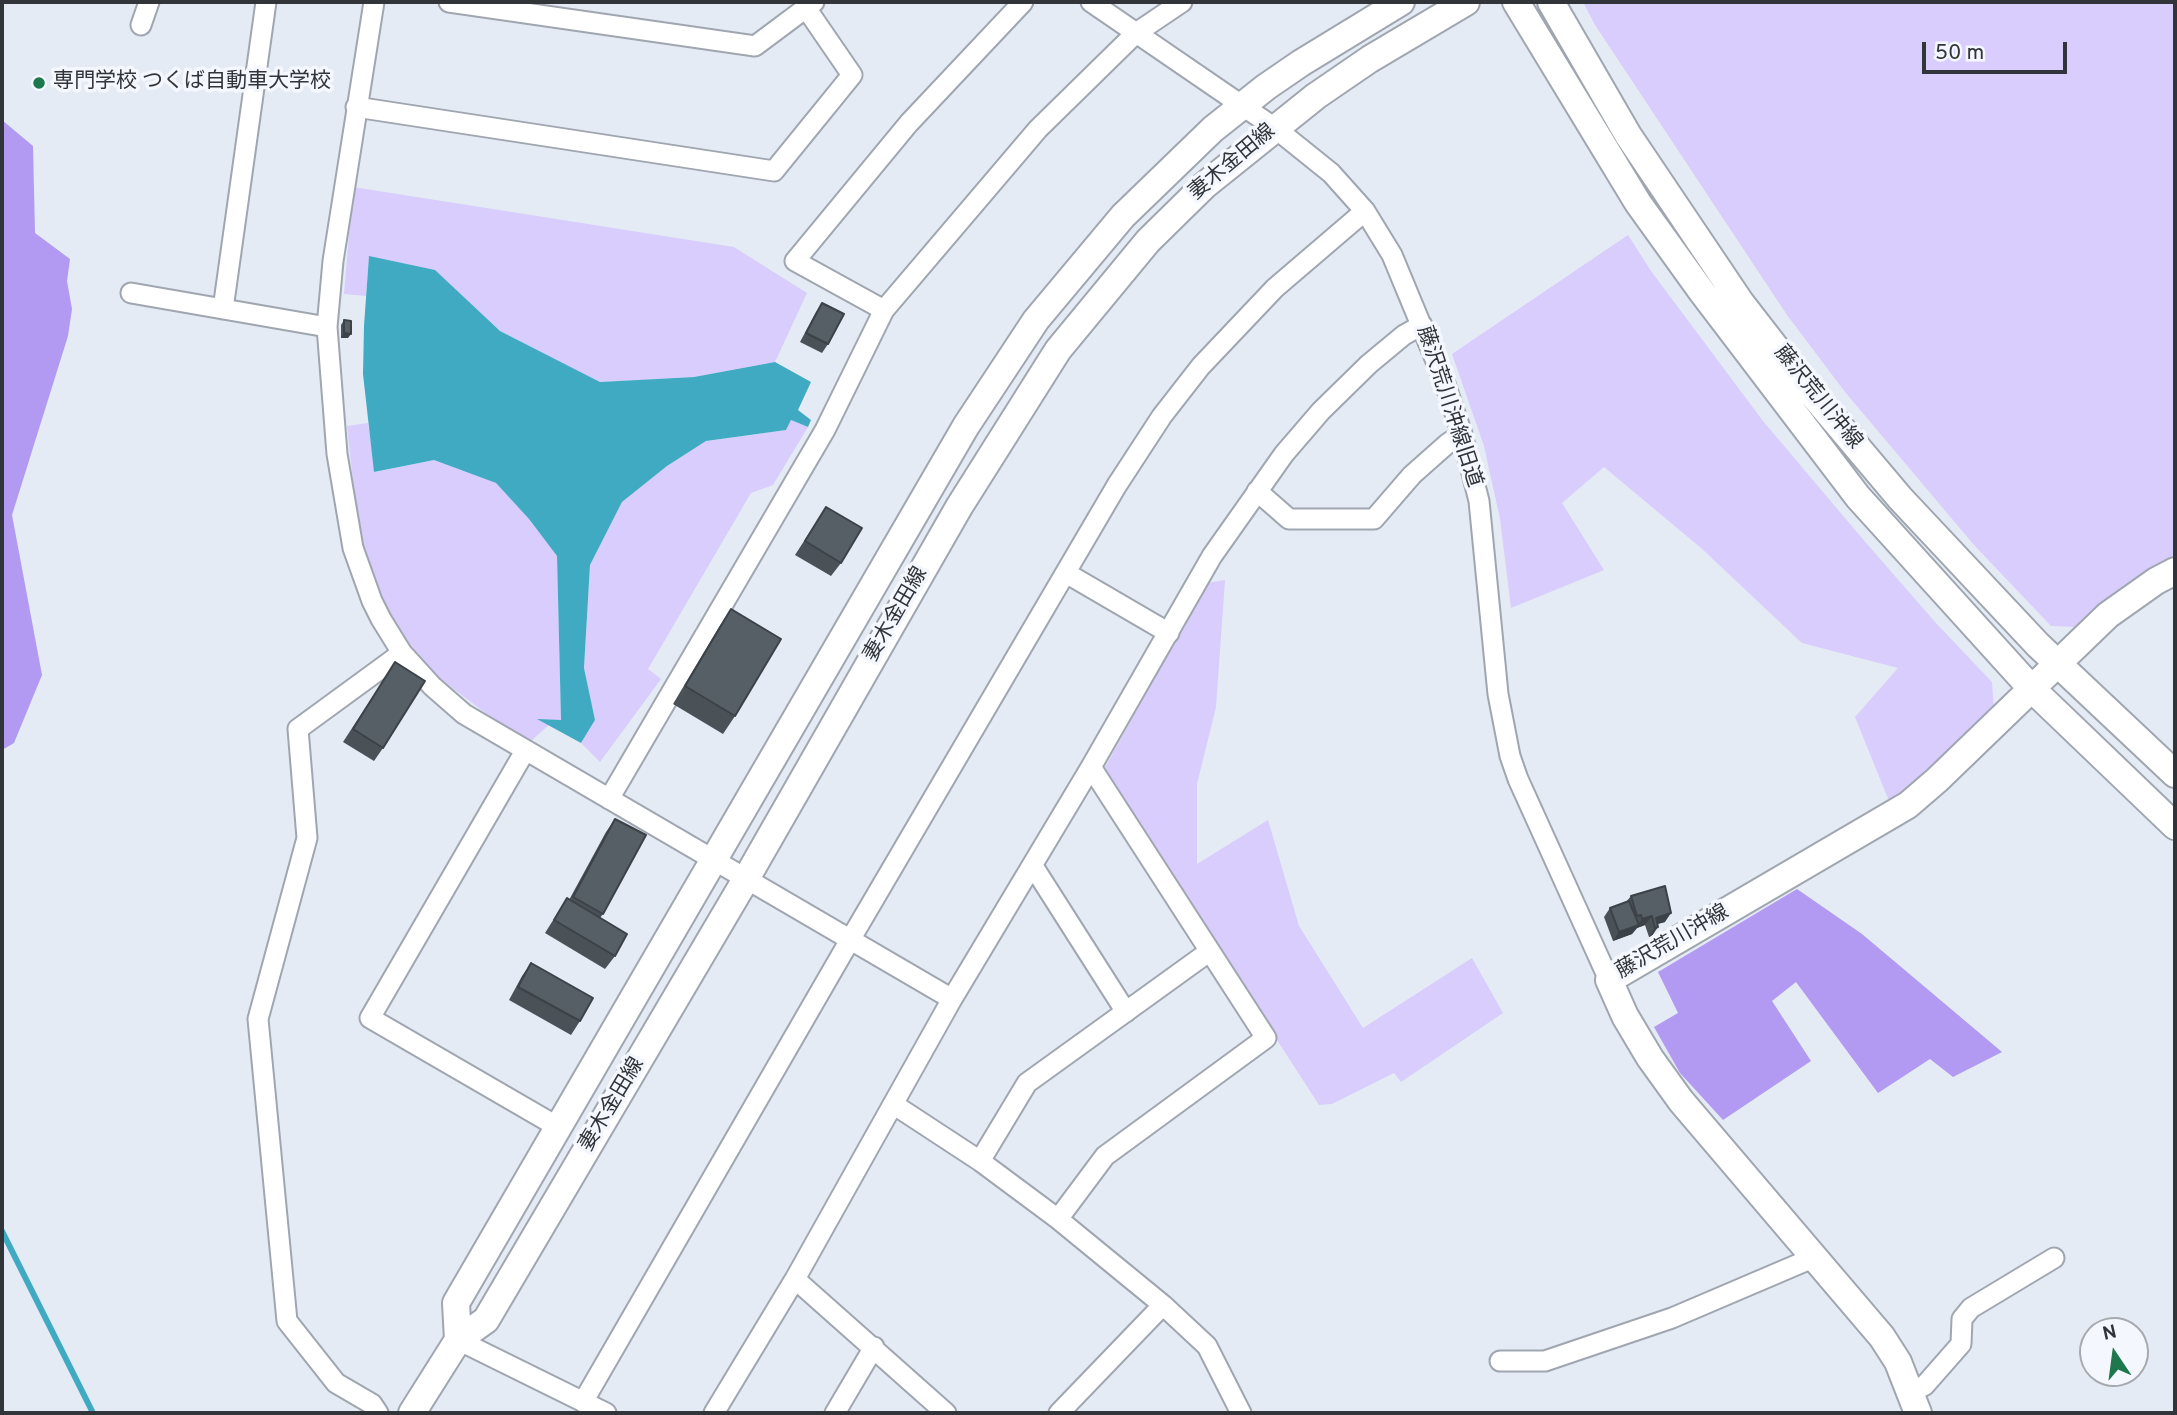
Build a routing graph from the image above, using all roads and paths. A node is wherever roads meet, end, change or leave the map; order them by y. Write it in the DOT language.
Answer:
graph roads {
  1 [pos="149,2"];
  2 [pos="266,2"];
  3 [pos="374,2"];
  4 [pos="449,2"];
  5 [pos="1024,2"];
  6 [pos="1091,2"];
  7 [pos="1182,2"];
  8 [pos="1401,2"];
  9 [pos="1466,2"];
  10 [pos="1516,2"];
  11 [pos="1551,2"];
  12 [pos="810,5"];
  13 [pos="558,10"];
  14 [pos="141,25"];
  15 [pos="1136,33"];
  16 [pos="1243,105"];
  17 [pos="356,107"];
  18 [pos="1275,128"];
  19 [pos="1364,211"];
  20 [pos="131,293"];
  21 [pos="223,309"];
  22 [pos="884,310"];
  23 [pos="1422,325"];
  24 [pos="327,327"];
  25 [pos="1462,434"];
  26 [pos="1256,491"];
  27 [pos="2175,571"];
  28 [pos="1066,573"];
  29 [pos="1169,633"];
  30 [pos="402,653"];
  31 [pos="2056,664"];
  32 [pos="2031,688"];
  33 [pos="526,751"];
  34 [pos="1091,767"];
  35 [pos="2175,774"];
  36 [pos="609,799"];
  37 [pos="2175,826"];
  38 [pos="713,860"];
  39 [pos="1033,866"];
  40 [pos="746,879"];
  41 [pos="850,940"];
  42 [pos="1210,951"];
  43 [pos="1609,981"];
  44 [pos="952,999"];
  45 [pos="1126,1012"];
  46 [pos="893,1104"];
  47 [pos="558,1126"];
  48 [pos="980,1161"];
  49 [pos="1058,1219"];
  50 [pos="1815,1257"];
  51 [pos="2054,1258"];
  52 [pos="794,1279"];
  53 [pos="1163,1306"];
  54 [pos="458,1340"];
  55 [pos="874,1347"];
  56 [pos="1500,1361"];
  57 [pos="583,1402"];
  58 [pos="1914,1403"];
  59 [pos="378,1413"];
  60 [pos="412,1413"];
  61 [pos="606,1413"];
  62 [pos="714,1413"];
  63 [pos="835,1413"];
  64 [pos="946,1413"];
  65 [pos="1059,1413"];
  66 [pos="1241,1413"];
  1 -- 14 [label="street"];
  2 -- 21 [label="street"];
  3 -- 17 [label="street"];
  4 -- 13 [label="street"];
  5 -- 22 [label="street"];
  6 -- 15 [label="street, 藤沢荒川沖線旧道"];
  7 -- 15 [label="street"];
  8 -- 16 [label="street, 妻木金田線"];
  9 -- 18 [label="street, 妻木金田線"];
  10 -- 32 [label="street, 藤沢荒川沖線"];
  11 -- 31 [label="street, 藤沢荒川沖線"];
  12 -- 13 [label="street"];
  12 -- 17 [label="street"];
  15 -- 16 [label="street, 藤沢荒川沖線旧道"];
  15 -- 22 [label="street"];
  16 -- 18 [label="street, 藤沢荒川沖線旧道"];
  16 -- 38 [label="street, 妻木金田線"];
  17 -- 24 [label="street"];
  18 -- 19 [label="street, 藤沢荒川沖線旧道"];
  18 -- 40 [label="street, 妻木金田線"];
  19 -- 23 [label="street, 藤沢荒川沖線旧道"];
  19 -- 28 [label="street"];
  20 -- 21 [label="street"];
  21 -- 24 [label="street"];
  22 -- 36 [label="street"];
  23 -- 25 [label="street, 藤沢荒川沖線旧道"];
  23 -- 26 [label="street"];
  24 -- 30 [label="street"];
  25 -- 26 [label="street"];
  25 -- 43 [label="street, 藤沢荒川沖線旧道"];
  26 -- 29 [label="street"];
  27 -- 31 [label="street"];
  28 -- 29 [label="street"];
  28 -- 41 [label="street"];
  29 -- 34 [label="street"];
  30 -- 33 [label="street"];
  30 -- 59 [label="street"];
  31 -- 32 [label="street"];
  31 -- 35 [label="street, 藤沢荒川沖線"];
  32 -- 37 [label="street, 藤沢荒川沖線"];
  32 -- 43 [label="street, 藤沢荒川沖線"];
  33 -- 36 [label="street"];
  33 -- 47 [label="street"];
  34 -- 39 [label="street"];
  34 -- 42 [label="street"];
  36 -- 38 [label="street"];
  38 -- 40 [label="street"];
  38 -- 47 [label="street, 妻木金田線"];
  39 -- 44 [label="street"];
  39 -- 45 [label="street"];
  40 -- 41 [label="street"];
  40 -- 54 [label="street, 妻木金田線"];
  41 -- 44 [label="street"];
  41 -- 57 [label="street"];
  42 -- 45 [label="street"];
  42 -- 49 [label="street"];
  43 -- 50 [label="street, 藤沢荒川沖線"];
  44 -- 46 [label="street"];
  45 -- 48 [label="street"];
  46 -- 48 [label="street"];
  46 -- 52 [label="street"];
  47 -- 54 [label="street, 妻木金田線"];
  48 -- 49 [label="street"];
  49 -- 53 [label="street"];
  50 -- 56 [label="street"];
  50 -- 58 [label="street, 藤沢荒川沖線"];
  51 -- 58 [label="street"];
  52 -- 55 [label="street"];
  52 -- 62 [label="street"];
  53 -- 65 [label="street"];
  53 -- 66 [label="street"];
  54 -- 57 [label="street"];
  54 -- 60 [label="street, 妻木金田線"];
  55 -- 63 [label="street"];
  55 -- 64 [label="street"];
  57 -- 61 [label="street"];
}
